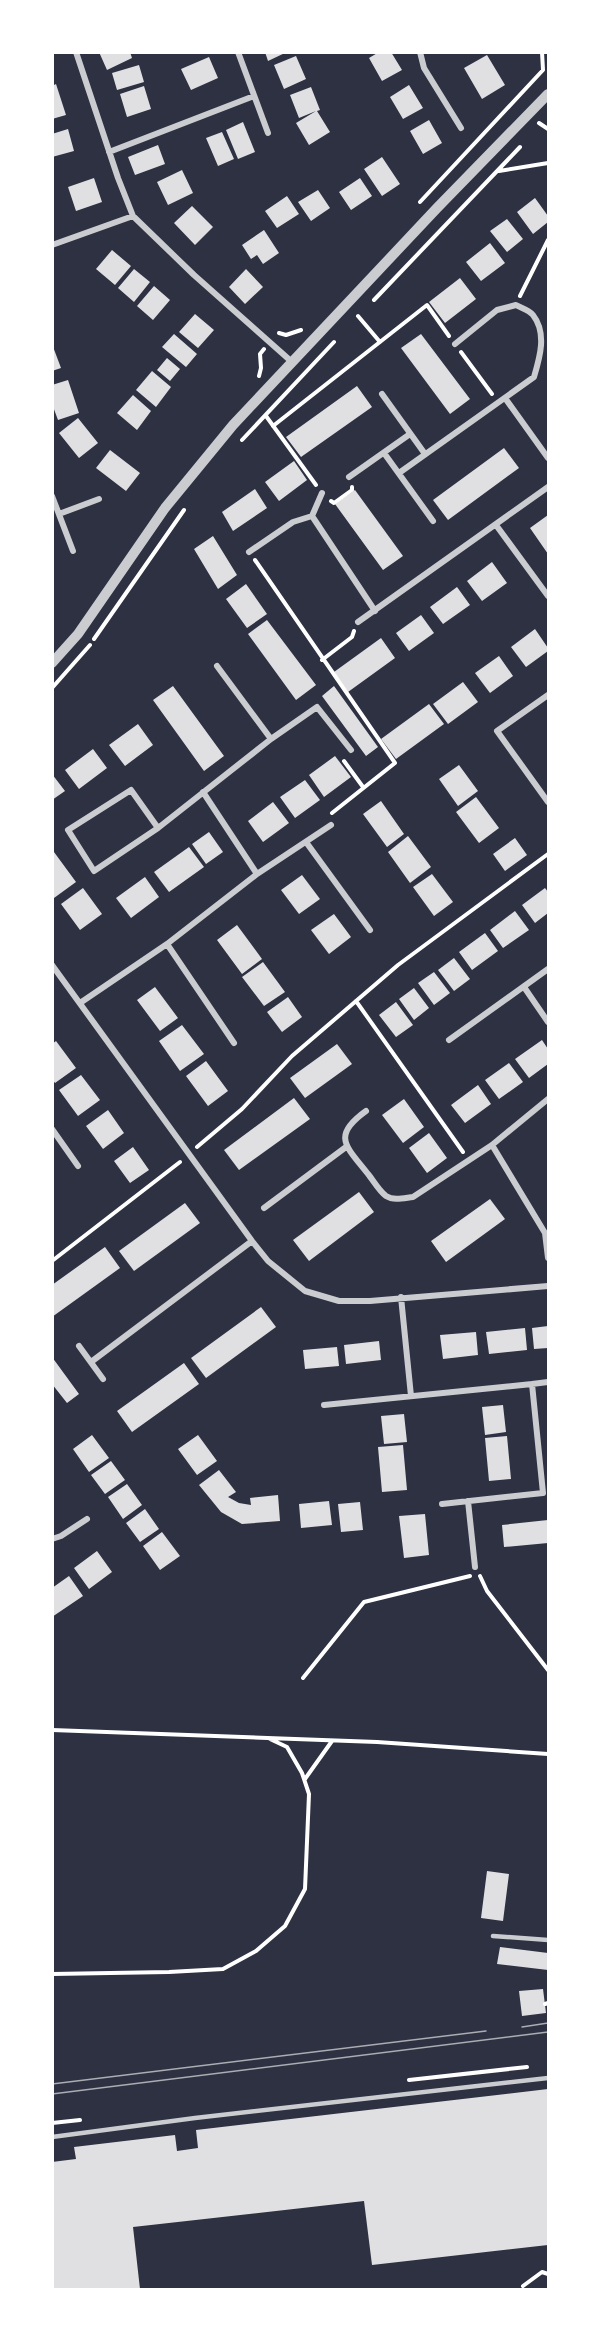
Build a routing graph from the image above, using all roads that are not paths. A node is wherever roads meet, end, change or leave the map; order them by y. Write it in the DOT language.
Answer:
graph roads {
  1 [pos="76,52"];
  2 [pos="238,52"];
  3 [pos="420,52"];
  4 [pos="549,94"];
  5 [pos="254,96"];
  6 [pos="461,128"];
  7 [pos="268,133"];
  8 [pos="109,152"];
  9 [pos="134,216"];
  10 [pos="52,245"];
  11 [pos="455,344"];
  12 [pos="292,362"];
  13 [pos="382,394"];
  14 [pos="505,398"];
  15 [pos="410,434"];
  16 [pos="384,453"];
  17 [pos="425,454"];
  18 [pos="549,458"];
  19 [pos="399,473"];
  20 [pos="349,477"];
  21 [pos="549,487"];
  22 [pos="322,493"];
  23 [pos="52,496"];
  24 [pos="99,499"];
  25 [pos="59,514"];
  26 [pos="312,516"];
  27 [pos="433,522"];
  28 [pos="496,525"];
  29 [pos="73,551"];
  30 [pos="249,552"];
  31 [pos="549,596"];
  32 [pos="375,611"];
  33 [pos="358,622"];
  34 [pos="52,663"];
  35 [pos="217,666"];
  36 [pos="549,695"];
  37 [pos="271,739"];
  38 [pos="351,750"];
  39 [pos="203,792"];
  40 [pos="549,802"];
  41 [pos="331,825"];
  42 [pos="158,828"];
  43 [pos="306,842"];
  44 [pos="257,874"];
  45 [pos="370,930"];
  46 [pos="167,944"];
  47 [pos="52,965"];
  48 [pos="549,969"];
  49 [pos="524,987"];
  50 [pos="80,1003"];
  51 [pos="549,1022"];
  52 [pos="449,1040"];
  53 [pos="234,1043"];
  54 [pos="549,1099"];
  55 [pos="366,1111"];
  56 [pos="52,1129"];
  57 [pos="492,1145"];
  58 [pos="346,1147"];
  59 [pos="78,1166"];
  60 [pos="264,1208"];
  61 [pos="252,1241"];
  62 [pos="549,1258"];
  63 [pos="549,1286"];
  64 [pos="401,1297"];
  65 [pos="79,1346"];
  66 [pos="91,1362"];
  67 [pos="103,1379"];
  68 [pos="549,1382"];
  69 [pos="532,1384"];
  70 [pos="411,1396"];
  71 [pos="324,1405"];
  72 [pos="468,1501"];
  73 [pos="442,1504"];
  74 [pos="87,1518"];
  75 [pos="52,1539"];
  76 [pos="475,1566"];
  77 [pos="493,1936"];
  78 [pos="549,1940"];
  79 [pos="549,2078"];
  80 [pos="52,2137"];
  1 -- 8 [label="street"];
  2 -- 5 [label="street"];
  3 -- 6 [label="street"];
  4 -- 12 [label="street"];
  5 -- 7 [label="street"];
  5 -- 8 [label="street"];
  8 -- 9 [label="street"];
  9 -- 10 [label="street"];
  9 -- 12 [label="street"];
  11 -- 14 [label="street"];
  12 -- 34 [label="street"];
  13 -- 15 [label="street"];
  14 -- 17 [label="street"];
  14 -- 18 [label="street"];
  15 -- 16 [label="street"];
  15 -- 17 [label="street"];
  16 -- 19 [label="street"];
  16 -- 20 [label="street"];
  17 -- 19 [label="street"];
  19 -- 27 [label="street"];
  21 -- 28 [label="street"];
  22 -- 26 [label="street"];
  23 -- 25 [label="street"];
  24 -- 25 [label="street"];
  25 -- 29 [label="street"];
  26 -- 30 [label="street"];
  26 -- 32 [label="street"];
  28 -- 31 [label="street"];
  28 -- 32 [label="street"];
  32 -- 33 [label="street"];
  35 -- 37 [label="street"];
  36 -- 40 [label="street"];
  37 -- 38 [label="street"];
  37 -- 39 [label="street"];
  39 -- 42 [label="street"];
  39 -- 44 [label="street"];
  41 -- 43 [label="street"];
  42 -- 42 [label="street"];
  43 -- 44 [label="street"];
  43 -- 45 [label="street"];
  44 -- 46 [label="street"];
  46 -- 50 [label="street"];
  46 -- 53 [label="street"];
  47 -- 50 [label="street"];
  48 -- 49 [label="street"];
  49 -- 51 [label="street"];
  49 -- 52 [label="street"];
  50 -- 61 [label="street"];
  54 -- 57 [label="street"];
  55 -- 58 [label="street"];
  56 -- 59 [label="street"];
  57 -- 58 [label="street"];
  57 -- 62 [label="street"];
  58 -- 60 [label="street"];
  61 -- 64 [label="street"];
  61 -- 66 [label="street"];
  63 -- 64 [label="street"];
  64 -- 70 [label="street"];
  65 -- 66 [label="street"];
  66 -- 67 [label="street"];
  68 -- 69 [label="street"];
  69 -- 70 [label="street"];
  69 -- 72 [label="street"];
  70 -- 71 [label="street"];
  72 -- 73 [label="street"];
  72 -- 76 [label="street"];
  74 -- 75 [label="street"];
  77 -- 78 [label="lane"];
  79 -- 80 [label="lane"];
}
